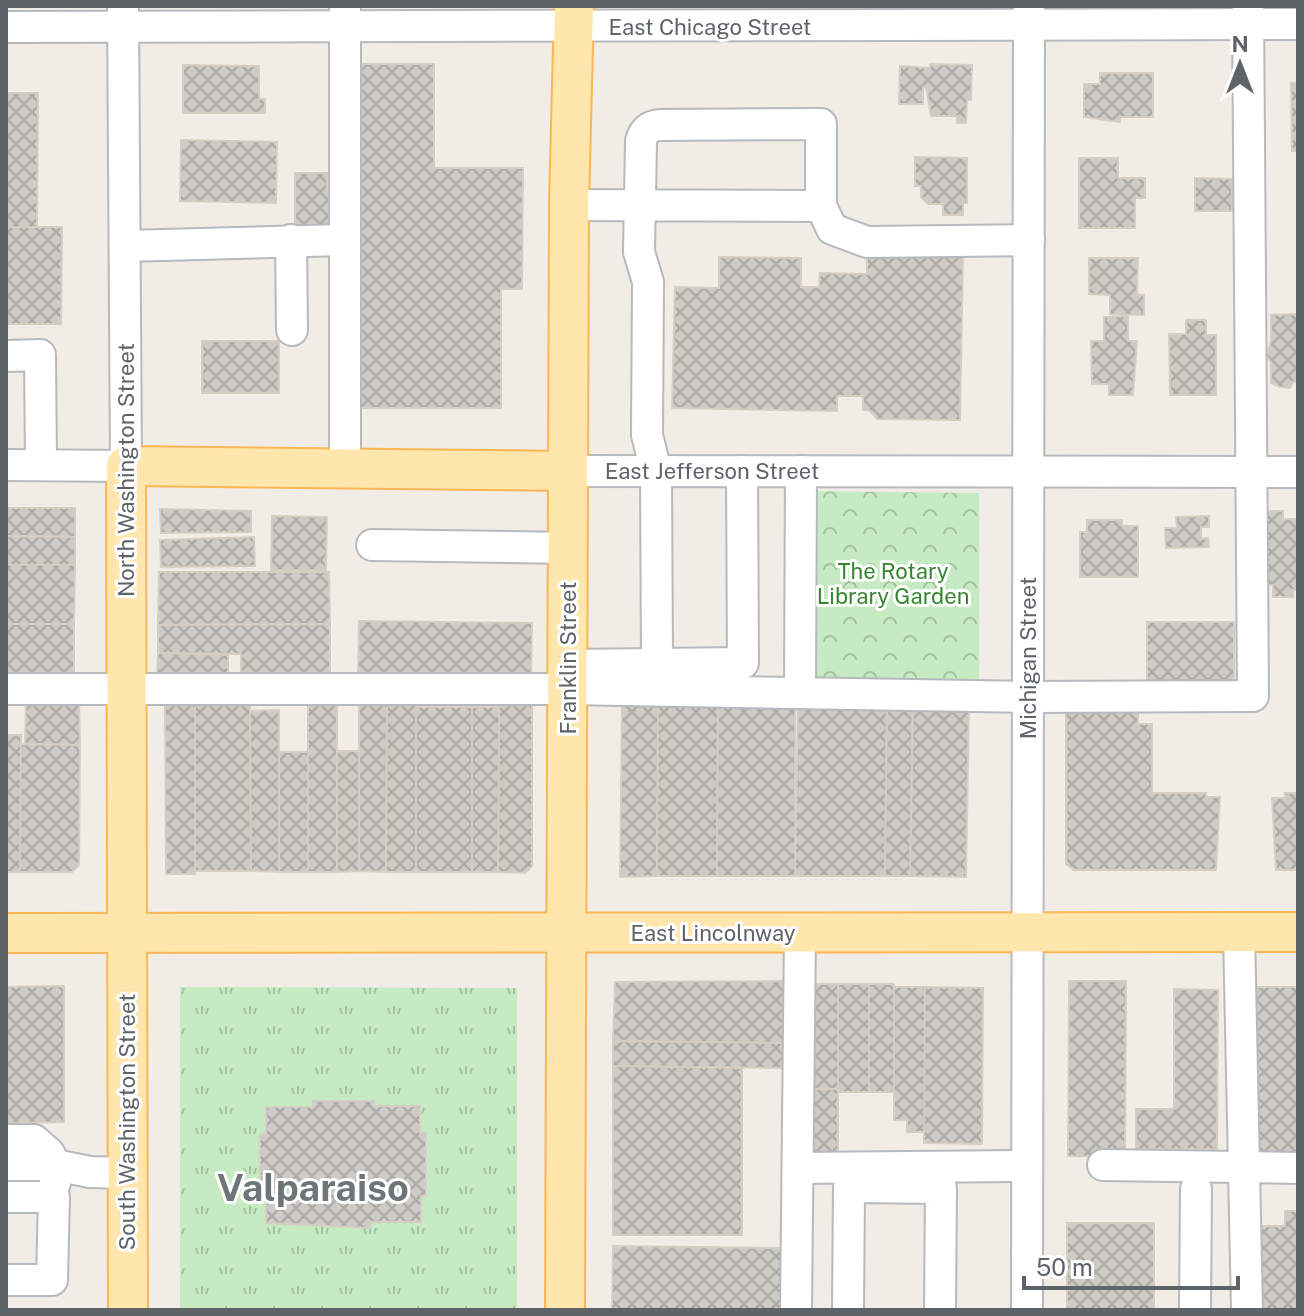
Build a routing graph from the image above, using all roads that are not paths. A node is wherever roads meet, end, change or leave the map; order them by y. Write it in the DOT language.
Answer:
graph roads {
  1 [pos="1248,15"];
  2 [pos="574,16"];
  3 [pos="800,16"];
  4 [pos="1029,16"];
  5 [pos="122,17"];
  6 [pos="345,17"];
  7 [pos="1298,24"];
  8 [pos="6,27"];
  9 [pos="569,205"];
  10 [pos="640,206"];
  11 [pos="821,206"];
  12 [pos="291,240"];
  13 [pos="343,240"];
  14 [pos="1029,240"];
  15 [pos="125,246"];
  16 [pos="292,330"];
  17 [pos="6,356"];
  18 [pos="6,465"];
  19 [pos="41,465"];
  20 [pos="126,466"];
  21 [pos="345,468"];
  22 [pos="568,471"];
  23 [pos="656,471"];
  24 [pos="742,471"];
  25 [pos="801,471"];
  26 [pos="1028,471"];
  27 [pos="1250,472"];
  28 [pos="1298,472"];
  29 [pos="372,545"];
  30 [pos="568,548"];
  31 [pos="657,664"];
  32 [pos="567,677"];
  33 [pos="6,689"];
  34 [pos="127,689"];
  35 [pos="800,692"];
  36 [pos="1028,697"];
  37 [pos="800,932"];
  38 [pos="1027,932"];
  39 [pos="1239,932"];
  40 [pos="1298,932"];
  41 [pos="6,933"];
  42 [pos="127,933"];
  43 [pos="567,933"];
  44 [pos="6,1140"];
  45 [pos="6,1152"];
  46 [pos="6,1165"];
  47 [pos="1103,1165"];
  48 [pos="1027,1166"];
  49 [pos="1244,1167"];
  50 [pos="798,1168"];
  51 [pos="1298,1168"];
  52 [pos="54,1173"];
  53 [pos="127,1173"];
  54 [pos="6,1178"];
  55 [pos="1196,1189"];
  56 [pos="6,1197"];
  57 [pos="6,1280"];
  58 [pos="128,1310"];
  59 [pos="565,1310"];
  60 [pos="796,1310"];
  61 [pos="848,1310"];
  62 [pos="940,1310"];
  63 [pos="1027,1310"];
  64 [pos="1195,1310"];
  65 [pos="1247,1310"];
  1 -- 4 [label="street, East Chicago Street"];
  1 -- 7 [label="street, East Chicago Street"];
  1 -- 27 [label="street"];
  2 -- 3 [label="street, East Chicago Street"];
  2 -- 6 [label="street, East Chicago Street"];
  2 -- 9 [label="main road, Franklin Street"];
  3 -- 4 [label="street, East Chicago Street"];
  4 -- 14 [label="street, Michigan Street"];
  5 -- 6 [label="street, East Chicago Street"];
  5 -- 8 [label="street, East Chicago Street"];
  5 -- 15 [label="street, North Washington Street"];
  6 -- 13 [label="street"];
  9 -- 10 [label="street"];
  9 -- 22 [label="main road, Franklin Street"];
  10 -- 11 [label="street"];
  10 -- 11 [label="street"];
  10 -- 23 [label="street"];
  11 -- 14 [label="street"];
  12 -- 13 [label="street"];
  12 -- 15 [label="street"];
  12 -- 16 [label="street"];
  13 -- 21 [label="street"];
  14 -- 26 [label="street, Michigan Street"];
  15 -- 20 [label="street, North Washington Street"];
  17 -- 19 [label="street"];
  18 -- 19 [label="street"];
  19 -- 20 [label="street"];
  20 -- 21 [label="main road, East Jefferson Street"];
  20 -- 34 [label="main road, North Washington Street"];
  21 -- 22 [label="main road, East Jefferson Street"];
  22 -- 23 [label="street, East Jefferson Street"];
  22 -- 30 [label="main road, Franklin Street"];
  23 -- 24 [label="street, East Jefferson Street"];
  23 -- 31 [label="street"];
  24 -- 25 [label="street, East Jefferson Street"];
  24 -- 31 [label="street"];
  25 -- 26 [label="street, East Jefferson Street"];
  25 -- 35 [label="street"];
  26 -- 27 [label="street, East Jefferson Street"];
  26 -- 36 [label="street, Michigan Street"];
  27 -- 28 [label="street, East Jefferson Street"];
  27 -- 36 [label="street"];
  29 -- 30 [label="street"];
  30 -- 32 [label="main road, Franklin Street"];
  31 -- 32 [label="street"];
  32 -- 34 [label="street"];
  32 -- 35 [label="street"];
  32 -- 43 [label="main road, Franklin Street"];
  33 -- 34 [label="street"];
  34 -- 42 [label="main road, North Washington Street"];
  35 -- 36 [label="street"];
  36 -- 38 [label="street, Michigan Street"];
  37 -- 38 [label="main road, East Lincolnway"];
  37 -- 43 [label="main road, East Lincolnway"];
  37 -- 50 [label="street"];
  38 -- 39 [label="main road, East Lincolnway"];
  38 -- 48 [label="street, Michigan Street"];
  39 -- 40 [label="main road, East Lincolnway"];
  39 -- 49 [label="street"];
  41 -- 42 [label="main road, East Lincolnway"];
  42 -- 43 [label="main road, East Lincolnway"];
  42 -- 53 [label="main road, South Washington Street"];
  43 -- 59 [label="main road, Franklin Street"];
  44 -- 52 [label="street"];
  45 -- 52 [label="street"];
  46 -- 52 [label="street"];
  47 -- 49 [label="street"];
  48 -- 50 [label="street"];
  48 -- 63 [label="street, Michigan Street"];
  49 -- 51 [label="street"];
  49 -- 65 [label="street"];
  50 -- 60 [label="street"];
  52 -- 53 [label="street"];
  52 -- 54 [label="street"];
  52 -- 56 [label="street"];
  52 -- 57 [label="street"];
  53 -- 58 [label="main road, South Washington Street"];
  55 -- 64 [label="street"];
  61 -- 62 [label="street"];
}
